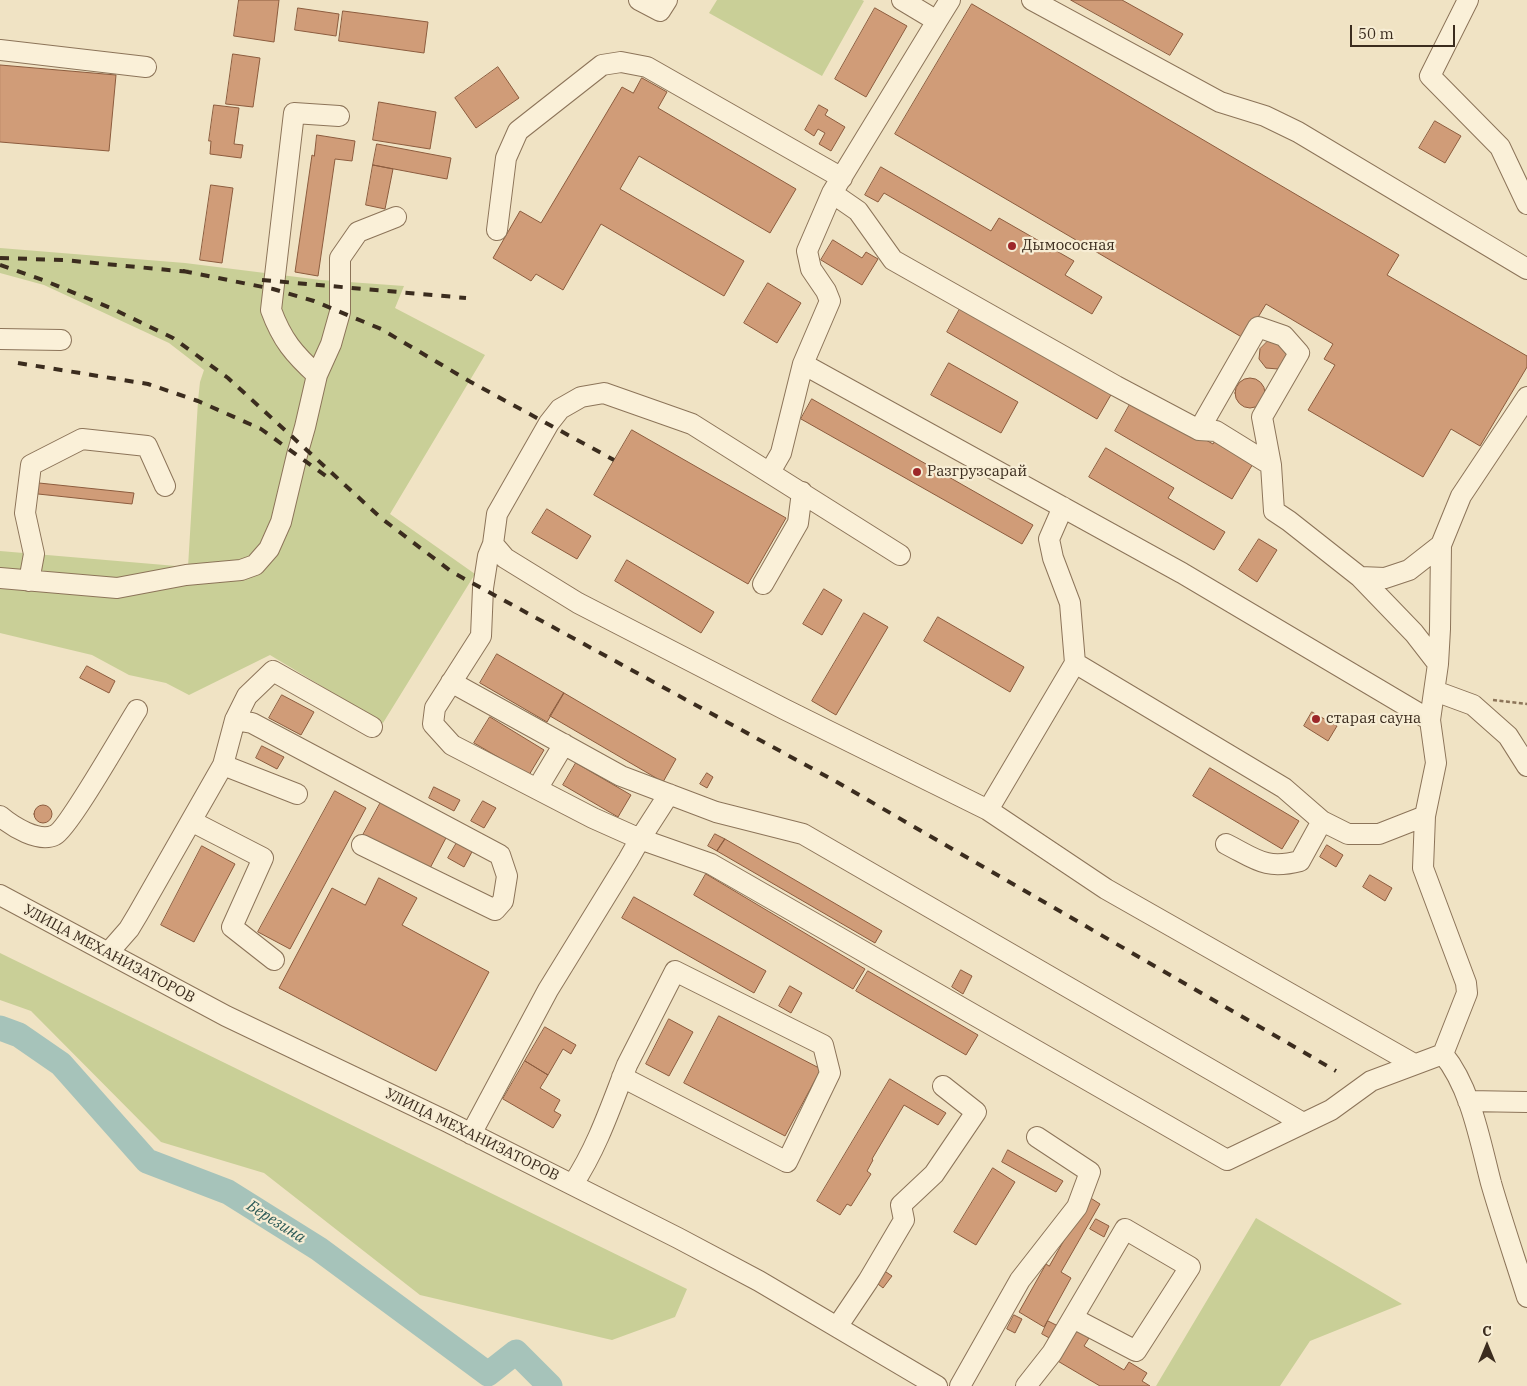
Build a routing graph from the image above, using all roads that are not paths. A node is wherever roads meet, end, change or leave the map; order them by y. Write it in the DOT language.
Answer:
graph roads {
  1 [pos="639,0"];
  2 [pos="667,0"];
  3 [pos="902,0"];
  4 [pos="950,0"];
  5 [pos="1032,0"];
  6 [pos="1468,0"];
  7 [pos="937,21"];
  8 [pos="0,50"];
  9 [pos="146,67"];
  10 [pos="339,116"];
  11 [pos="837,186"];
  12 [pos="1527,204"];
  13 [pos="396,217"];
  14 [pos="497,230"];
  15 [pos="1527,269"];
  16 [pos="0,339"];
  17 [pos="60,340"];
  18 [pos="803,364"];
  19 [pos="317,375"];
  20 [pos="1527,397"];
  21 [pos="1199,430"];
  22 [pos="1271,465"];
  23 [pos="770,472"];
  24 [pos="165,486"];
  25 [pos="802,492"];
  26 [pos="1063,508"];
  27 [pos="493,544"];
  28 [pos="1441,545"];
  29 [pos="900,555"];
  30 [pos="1360,577"];
  31 [pos="0,578"];
  32 [pos="29,581"];
  33 [pos="763,584"];
  34 [pos="1075,663"];
  35 [pos="1438,664"];
  36 [pos="451,682"];
  37 [pos="1435,692"];
  38 [pos="137,710"];
  39 [pos="235,720"];
  40 [pos="1430,720"];
  41 [pos="372,727"];
  42 [pos="564,744"];
  43 [pos="223,764"];
  44 [pos="1527,766"];
  45 [pos="537,789"];
  46 [pos="297,794"];
  47 [pos="669,794"];
  48 [pos="988,810"];
  49 [pos="0,816"];
  50 [pos="1425,816"];
  51 [pos="191,821"];
  52 [pos="1322,821"];
  53 [pos="640,838"];
  54 [pos="1226,844"];
  55 [pos="362,845"];
  56 [pos="0,895"];
  57 [pos="108,953"];
  58 [pos="274,960"];
  59 [pos="1443,1054"];
  60 [pos="1414,1064"];
  61 [pos="622,1077"];
  62 [pos="943,1086"];
  63 [pos="1468,1101"];
  64 [pos="1527,1102"];
  65 [pos="1303,1123"];
  66 [pos="471,1134"];
  67 [pos="1036,1137"];
  68 [pos="573,1184"];
  69 [pos="1527,1297"];
  70 [pos="1073,1318"];
  71 [pos="837,1327"];
  72 [pos="937,1386"];
  73 [pos="960,1386"];
  74 [pos="1026,1386"];
  1 -- 2 [label="street"];
  3 -- 7 [label="street"];
  4 -- 7 [label="street"];
  5 -- 15 [label="street"];
  6 -- 12 [label="street"];
  7 -- 11 [label="street"];
  8 -- 9 [label="street"];
  10 -- 19 [label="street"];
  11 -- 14 [label="street"];
  11 -- 18 [label="street"];
  11 -- 21 [label="street"];
  13 -- 19 [label="street"];
  16 -- 17 [label="street"];
  18 -- 23 [label="street"];
  18 -- 26 [label="street"];
  19 -- 32 [label="street"];
  20 -- 28 [label="street"];
  21 -- 22 [label="street"];
  21 -- 22 [label="street"];
  22 -- 30 [label="street"];
  23 -- 25 [label="street"];
  23 -- 27 [label="street"];
  24 -- 32 [label="street"];
  25 -- 29 [label="street"];
  25 -- 33 [label="street"];
  26 -- 34 [label="street"];
  26 -- 40 [label="street"];
  27 -- 36 [label="street"];
  27 -- 48 [label="street"];
  28 -- 30 [label="street"];
  28 -- 35 [label="street"];
  30 -- 35 [label="street"];
  31 -- 32 [label="street"];
  34 -- 48 [label="street"];
  34 -- 52 [label="street"];
  35 -- 37 [label="street"];
  36 -- 42 [label="street"];
  36 -- 45 [label="street"];
  37 -- 40 [label="street"];
  37 -- 44 [label="street"];
  38 -- 49 [label="street"];
  39 -- 41 [label="street"];
  39 -- 43 [label="street"];
  39 -- 55 [label="street"];
  40 -- 50 [label="street"];
  42 -- 45 [label="street"];
  42 -- 47 [label="street"];
  43 -- 46 [label="street"];
  43 -- 51 [label="street"];
  45 -- 53 [label="street"];
  47 -- 53 [label="street"];
  47 -- 65 [label="street"];
  48 -- 60 [label="street"];
  50 -- 52 [label="street"];
  50 -- 59 [label="street"];
  51 -- 57 [label="street"];
  51 -- 58 [label="street"];
  52 -- 54 [label="street"];
  53 -- 65 [label="street"];
  53 -- 66 [label="street"];
  56 -- 57 [label="street, УЛИЦА МЕХАНИЗАТОРОВ"];
  57 -- 66 [label="street, УЛИЦА МЕХАНИЗАТОРОВ"];
  59 -- 60 [label="street"];
  59 -- 63 [label="street"];
  60 -- 65 [label="street"];
  61 -- 61 [label="street"];
  61 -- 68 [label="street"];
  62 -- 71 [label="street"];
  63 -- 64 [label="street"];
  63 -- 69 [label="street"];
  66 -- 68 [label="street, УЛИЦА МЕХАНИЗАТОРОВ"];
  67 -- 73 [label="street"];
  68 -- 71 [label="street, УЛИЦА МЕХАНИЗАТОРОВ"];
  70 -- 70 [label="street"];
  70 -- 74 [label="street"];
  71 -- 72 [label="street, УЛИЦА МЕХАНИЗАТОРОВ"];
}
